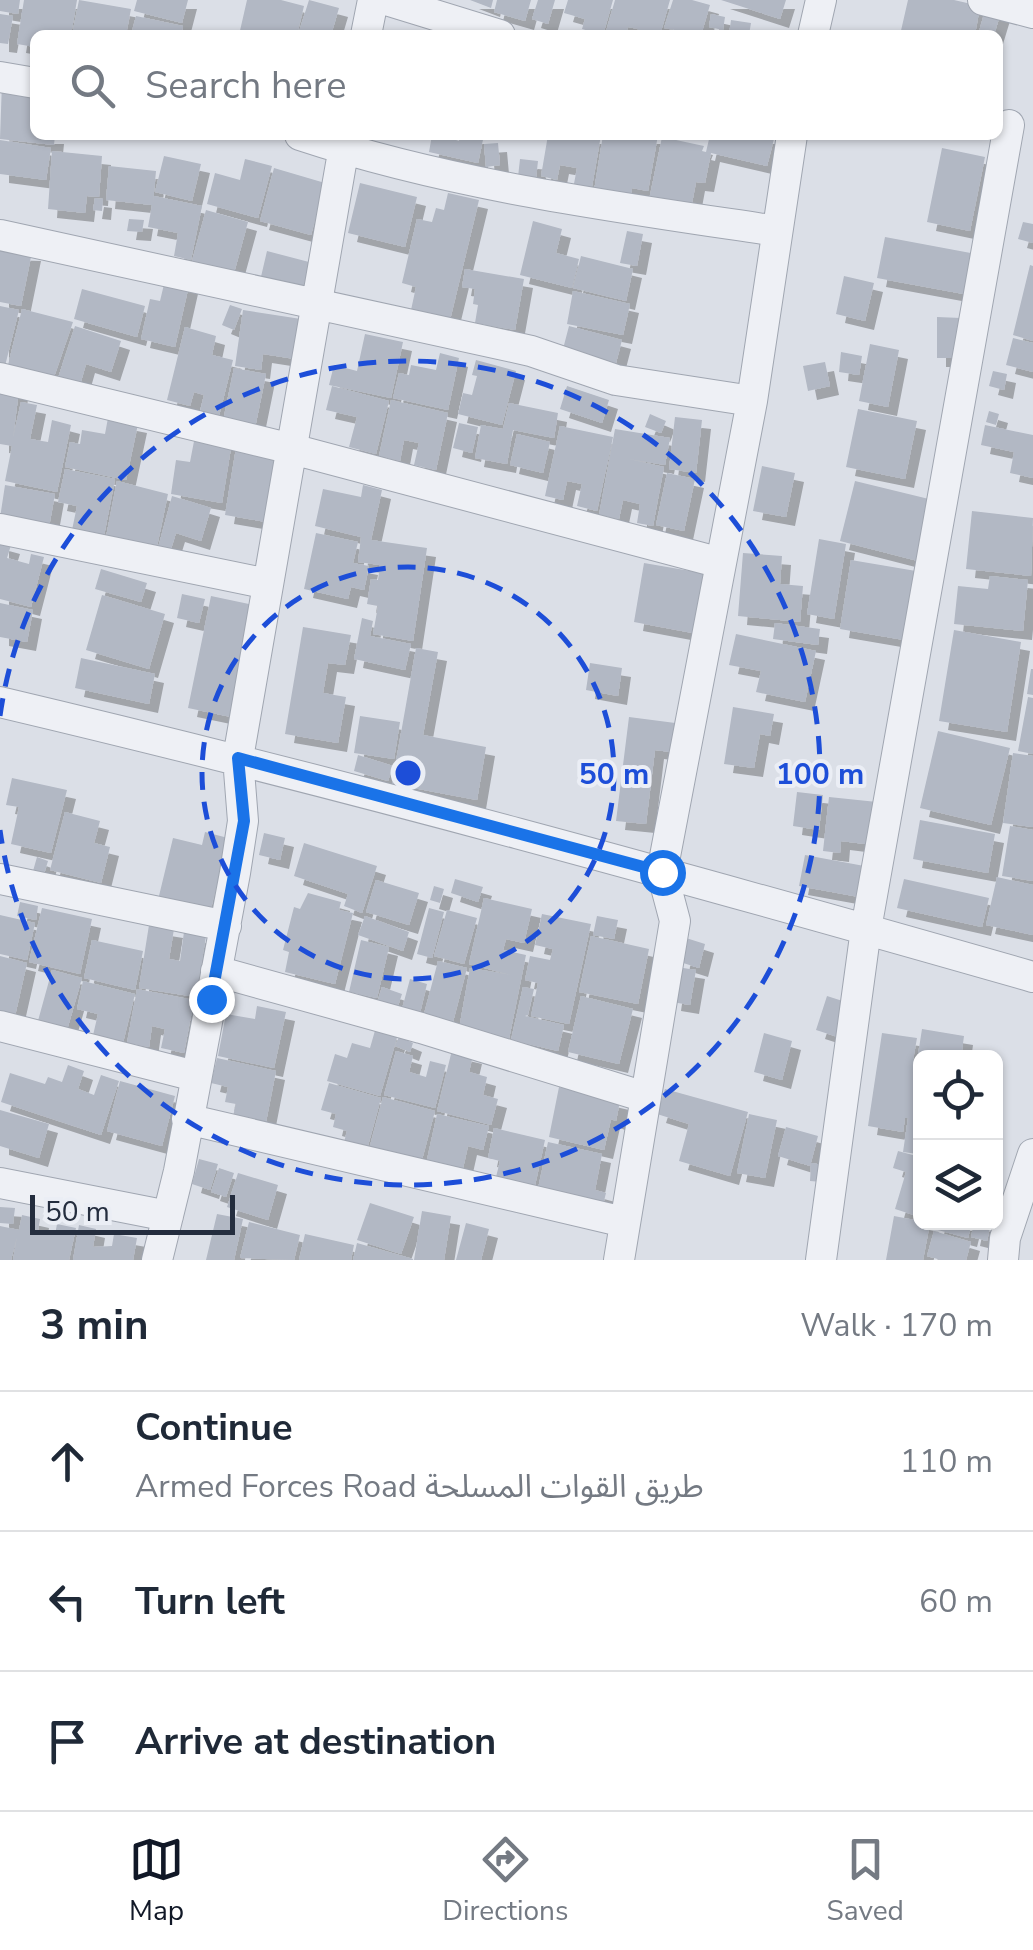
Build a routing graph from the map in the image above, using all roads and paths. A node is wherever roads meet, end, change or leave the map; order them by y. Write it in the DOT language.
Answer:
graph roads {
  1 [pos="373,0"];
  2 [pos="386,0"];
  3 [pos="821,0"];
  4 [pos="983,0"];
  5 [pos="1033,13"];
  6 [pos="367,30"];
  7 [pos="484,30"];
  8 [pos="814,30"];
  9 [pos="0,77"];
  10 [pos="30,82"];
  11 [pos="1013,127"];
  12 [pos="791,140"];
  13 [pos="345,142"];
  14 [pos="777,231"];
  15 [pos="0,235"];
  16 [pos="318,305"];
  17 [pos="0,378"];
  18 [pos="752,401"];
  19 [pos="292,449"];
  20 [pos="0,529"];
  21 [pos="721,562"];
  22 [pos="268,584"];
  23 [pos="0,702"];
  24 [pos="238,758"];
  25 [pos="662,872"];
  26 [pos="0,880"];
  27 [pos="226,926"];
  28 [pos="866,929"];
  29 [pos="216,971"];
  30 [pos="1033,976"];
  31 [pos="0,1026"];
  32 [pos="195,1076"];
  33 [pos="645,1097"];
  34 [pos="186,1118"];
  35 [pos="1033,1154"];
  36 [pos="0,1182"];
  37 [pos="168,1216"];
  38 [pos="624,1222"];
  39 [pos="157,1260"];
  40 [pos="619,1260"];
  41 [pos="820,1260"];
  42 [pos="1003,1260"];
  1 -- 6 [label="street"];
  2 -- 7 [label="street"];
  3 -- 8 [label="street"];
  4 -- 5 [label="street"];
  9 -- 10 [label="street"];
  11 -- 28 [label="street"];
  12 -- 14 [label="street"];
  13 -- 14 [label="street"];
  13 -- 16 [label="street"];
  14 -- 18 [label="street"];
  15 -- 16 [label="street"];
  16 -- 18 [label="street"];
  16 -- 19 [label="street"];
  17 -- 19 [label="street"];
  18 -- 21 [label="street"];
  19 -- 21 [label="street"];
  19 -- 22 [label="street"];
  20 -- 22 [label="street"];
  21 -- 25 [label="street"];
  22 -- 24 [label="street"];
  23 -- 24 [label="street"];
  24 -- 25 [label="street"];
  24 -- 27 [label="street"];
  25 -- 28 [label="street"];
  25 -- 33 [label="street"];
  26 -- 27 [label="street"];
  27 -- 29 [label="street"];
  28 -- 30 [label="street"];
  28 -- 41 [label="street"];
  29 -- 32 [label="street"];
  29 -- 33 [label="street"];
  31 -- 32 [label="street"];
  32 -- 34 [label="street"];
  33 -- 38 [label="street"];
  34 -- 37 [label="street"];
  34 -- 38 [label="street"];
  35 -- 42 [label="street"];
  36 -- 37 [label="street"];
  37 -- 39 [label="street"];
  38 -- 40 [label="street"];
}
